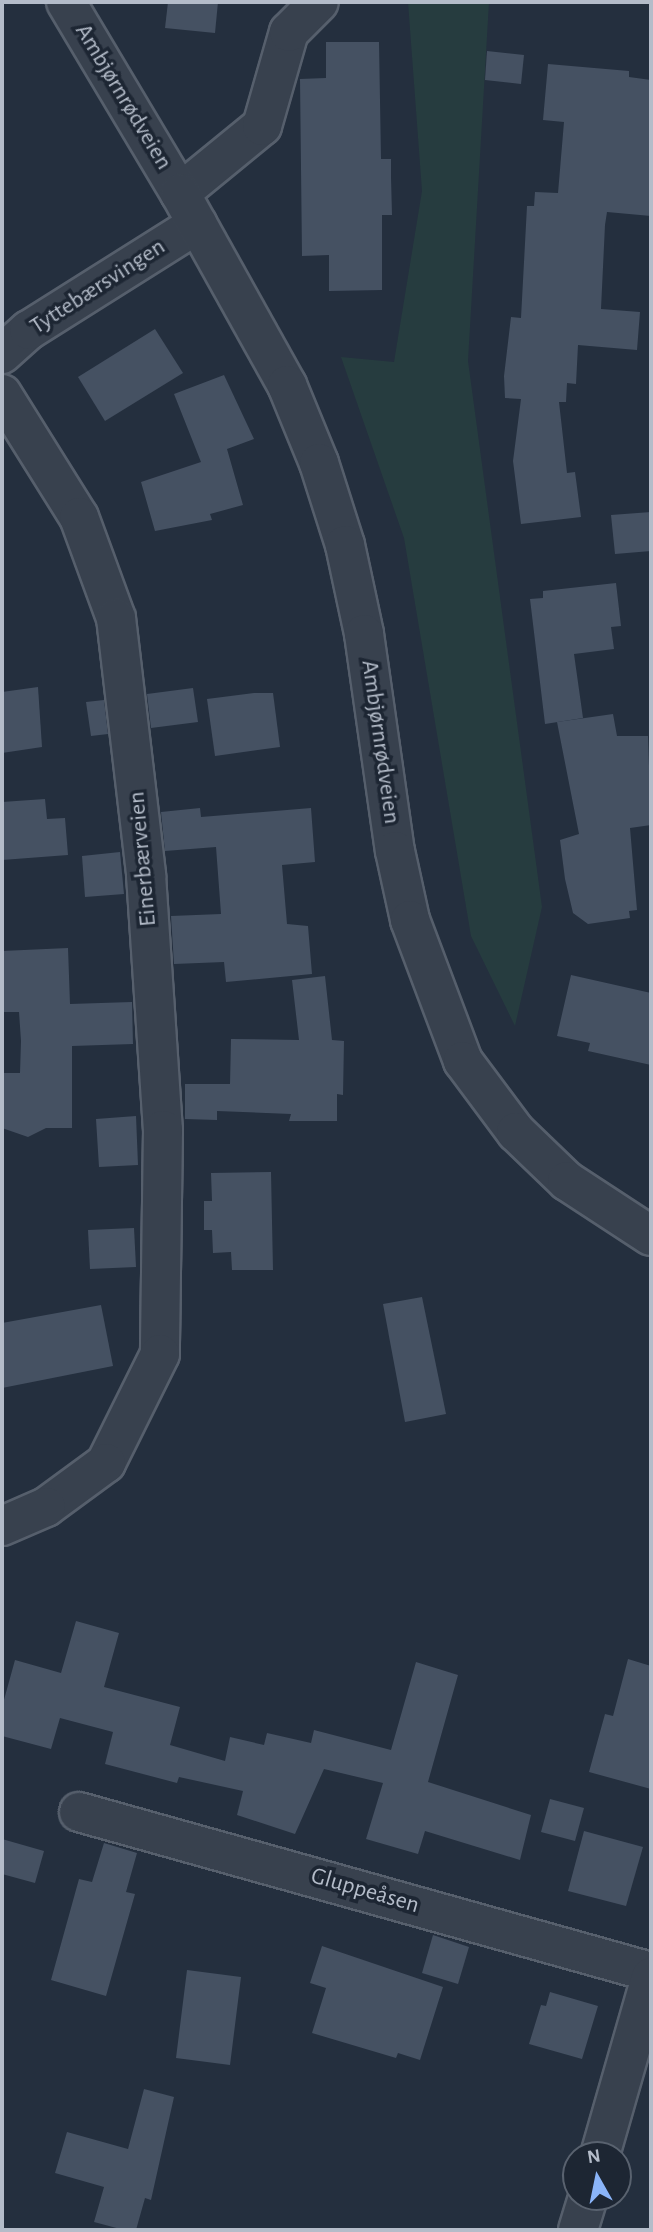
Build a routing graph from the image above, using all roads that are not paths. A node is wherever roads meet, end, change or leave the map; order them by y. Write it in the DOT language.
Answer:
graph roads {
  1 [pos="66,2"];
  2 [pos="319,2"];
  3 [pos="284,17"];
  4 [pos="189,208"];
  5 [pos="2,354"];
  6 [pos="2,394"];
  7 [pos="651,1236"];
  8 [pos="2,1526"];
  9 [pos="79,1812"];
  10 [pos="651,1972"];
  11 [pos="651,1977"];
  12 [pos="604,2141"];
  13 [pos="584,2211"];
  14 [pos="578,2230"];
  1 -- 4 [label="street, Ambjørnrødveien"];
  2 -- 3 [label="street, Ambjørnrødveien"];
  3 -- 4 [label="street, Ambjørnrødveien"];
  4 -- 5 [label="street, Tyttebærsvingen"];
  4 -- 7 [label="street, Ambjørnrødveien"];
  6 -- 8 [label="street, Einerbærveien"];
  9 -- 10 [label="street, Gluppeåsen"];
  11 -- 12 [label="street"];
  13 -- 14 [label="street"];
}
